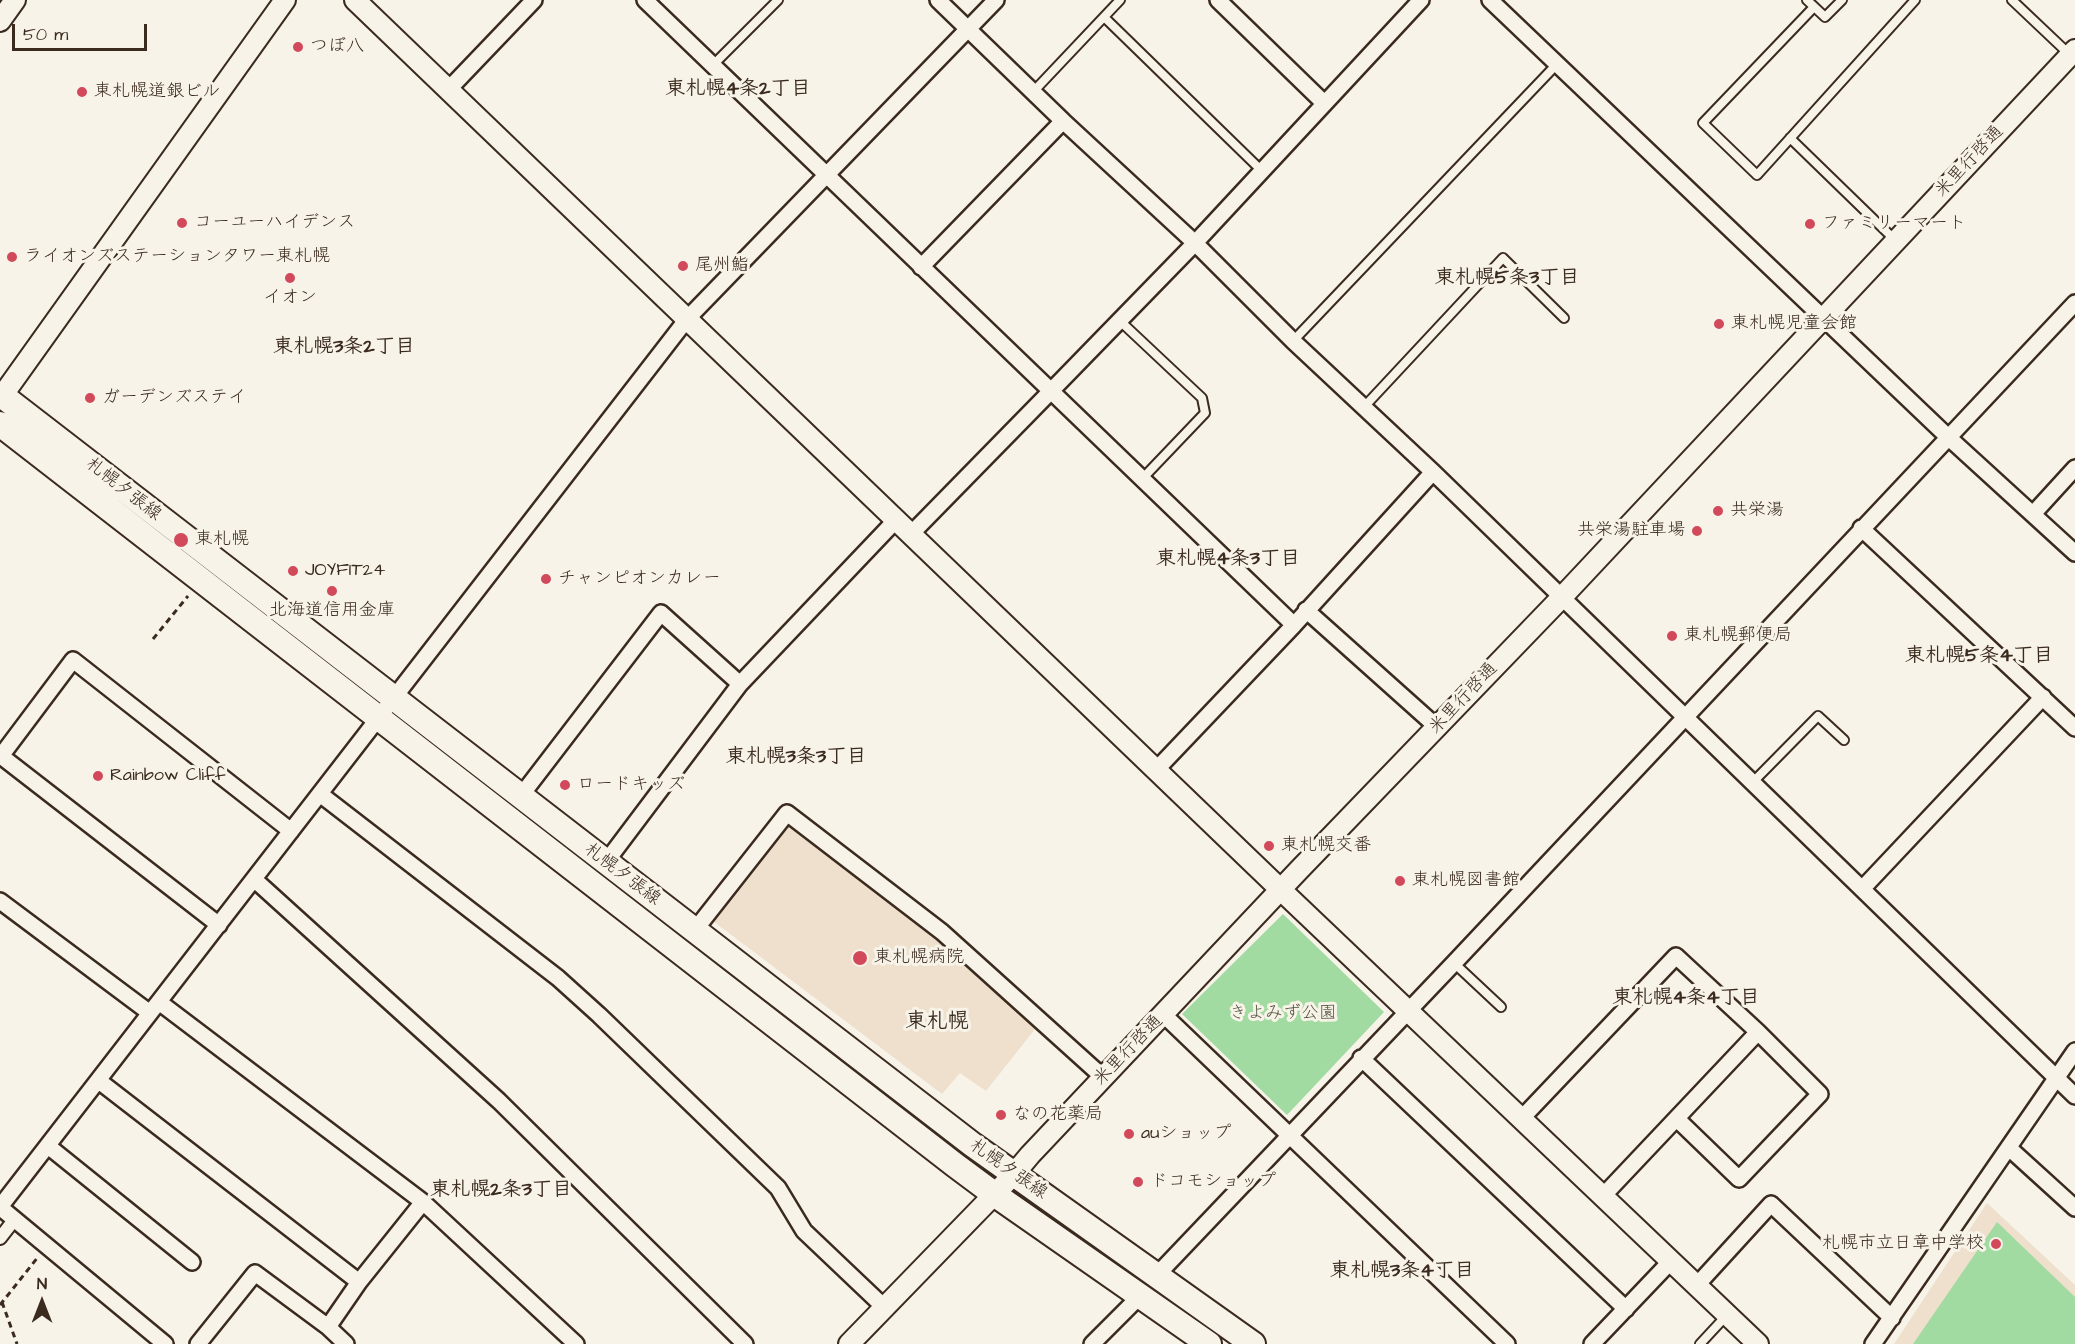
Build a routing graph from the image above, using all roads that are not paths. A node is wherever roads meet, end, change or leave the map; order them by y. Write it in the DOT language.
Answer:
graph roads {
  1 [pos="15,0"];
  2 [pos="285,0"];
  3 [pos="355,0"];
  4 [pos="534,0"];
  5 [pos="645,0"];
  6 [pos="778,0"];
  7 [pos="938,0"];
  8 [pos="996,0"];
  9 [pos="1120,0"];
  10 [pos="1218,0"];
  11 [pos="1421,0"];
  12 [pos="1490,0"];
  13 [pos="1807,0"];
  14 [pos="1842,0"];
  15 [pos="1915,0"];
  16 [pos="2012,0"];
  17 [pos="1814,7"];
  18 [pos="1104,17"];
  19 [pos="0,21"];
  20 [pos="968,28"];
  21 [pos="2073,52"];
  22 [pos="1557,64"];
  23 [pos="713,65"];
  24 [pos="448,90"];
  25 [pos="1034,92"];
  26 [pos="1324,103"];
  27 [pos="1063,121"];
  28 [pos="1790,138"];
  29 [pos="1262,170"];
  30 [pos="827,175"];
  31 [pos="1896,241"];
  32 [pos="1195,243"];
  33 [pos="921,267"];
  34 [pos="2075,303"];
  35 [pos="1824,317"];
  36 [pos="1564,318"];
  37 [pos="687,319"];
  38 [pos="1119,320"];
  39 [pos="1293,341"];
  40 [pos="1051,391"];
  41 [pos="1,396"];
  42 [pos="1364,407"];
  43 [pos="0,424"];
  44 [pos="1948,437"];
  45 [pos="2075,468"];
  46 [pos="1433,472"];
  47 [pos="1142,479"];
  48 [pos="2033,514"];
  49 [pos="896,520"];
  50 [pos="1861,528"];
  51 [pos="911,534"];
  52 [pos="2075,553"];
  53 [pos="1562,597"];
  54 [pos="1306,610"];
  55 [pos="1294,625"];
  56 [pos="740,684"];
  57 [pos="2043,697"];
  58 [pos="394,699"];
  59 [pos="378,718"];
  60 [pos="1685,718"];
  61 [pos="1438,728"];
  62 [pos="2075,728"];
  63 [pos="1844,740"];
  64 [pos="1,756"];
  65 [pos="1156,770"];
  66 [pos="1752,783"];
  67 [pos="321,794"];
  68 [pos="520,797"];
  69 [pos="291,831"];
  70 [pos="606,862"];
  71 [pos="255,880"];
  72 [pos="1862,889"];
  73 [pos="1281,890"];
  74 [pos="0,901"];
  75 [pos="219,925"];
  76 [pos="695,930"];
  77 [pos="1454,963"];
  78 [pos="1501,1007"];
  79 [pos="155,1008"];
  80 [pos="1409,1010"];
  81 [pos="1164,1014"];
  82 [pos="1758,1032"];
  83 [pos="2075,1051"];
  84 [pos="1361,1058"];
  85 [pos="1104,1078"];
  86 [pos="2058,1078"];
  87 [pos="99,1081"];
  88 [pos="2075,1096"];
  89 [pos="1521,1119"];
  90 [pos="1677,1119"];
  91 [pos="1289,1135"];
  92 [pos="48,1146"];
  93 [pos="2009,1148"];
  94 [pos="1014,1174"];
  95 [pos="994,1194"];
  96 [pos="1603,1196"];
  97 [pos="423,1202"];
  98 [pos="0,1207"];
  99 [pos="2075,1208"];
  100 [pos="14,1220"];
  101 [pos="0,1238"];
  102 [pos="1671,1261"];
  103 [pos="192,1262"];
  104 [pos="1156,1276"];
  105 [pos="359,1282"];
  106 [pos="1697,1285"];
  107 [pos="1140,1296"];
  108 [pos="884,1307"];
  109 [pos="1626,1309"];
  110 [pos="1727,1315"];
  111 [pos="1892,1318"];
  112 [pos="328,1327"];
  113 [pos="857,1341"];
  114 [pos="165,1344"];
  115 [pos="198,1344"];
  116 [pos="346,1344"];
  117 [pos="576,1344"];
  118 [pos="746,1344"];
  119 [pos="1092,1344"];
  120 [pos="1209,1344"];
  121 [pos="1253,1344"];
  122 [pos="1508,1344"];
  123 [pos="1592,1344"];
  124 [pos="1700,1344"];
  125 [pos="1758,1344"];
  126 [pos="1873,1344"];
  1 -- 19 [label="street"];
  2 -- 41 [label="street"];
  3 -- 24 [label="street"];
  4 -- 24 [label="street"];
  5 -- 23 [label="street"];
  6 -- 23 [label="lane"];
  7 -- 20 [label="street"];
  8 -- 20 [label="street"];
  9 -- 18 [label="lane"];
  10 -- 26 [label="street"];
  11 -- 26 [label="street"];
  12 -- 22 [label="street"];
  13 -- 17 [label="lane"];
  14 -- 17 [label="lane"];
  15 -- 28 [label="lane"];
  16 -- 21 [label="lane"];
  17 -- 28 [label="lane"];
  18 -- 25 [label="lane"];
  18 -- 29 [label="lane"];
  20 -- 25 [label="street"];
  20 -- 30 [label="street"];
  21 -- 31 [label="street, 米里行啓通"];
  22 -- 35 [label="street"];
  22 -- 39 [label="lane"];
  23 -- 30 [label="street"];
  24 -- 37 [label="street"];
  25 -- 27 [label="street"];
  26 -- 29 [label="street"];
  27 -- 32 [label="street"];
  27 -- 33 [label="street"];
  28 -- 31 [label="lane"];
  29 -- 32 [label="street"];
  30 -- 33 [label="street"];
  30 -- 37 [label="street"];
  31 -- 35 [label="street, 米里行啓通"];
  32 -- 38 [label="street"];
  32 -- 39 [label="street"];
  33 -- 40 [label="street"];
  34 -- 44 [label="street"];
  35 -- 44 [label="street"];
  35 -- 53 [label="street, 米里行啓通"];
  36 -- 42 [label="lane"];
  37 -- 49 [label="street"];
  37 -- 58 [label="street"];
  38 -- 40 [label="street"];
  38 -- 47 [label="lane"];
  39 -- 42 [label="street"];
  40 -- 47 [label="street"];
  40 -- 51 [label="street"];
  41 -- 58 [label="main road, 札幌夕張線"];
  42 -- 46 [label="street"];
  43 -- 59 [label="main road, 札幌夕張線"];
  44 -- 48 [label="street"];
  44 -- 50 [label="street"];
  45 -- 48 [label="street"];
  46 -- 53 [label="street"];
  46 -- 54 [label="street"];
  47 -- 55 [label="street"];
  48 -- 52 [label="street"];
  49 -- 51 [label="street"];
  49 -- 56 [label="street"];
  50 -- 57 [label="street"];
  50 -- 60 [label="street"];
  51 -- 65 [label="street"];
  53 -- 60 [label="street"];
  53 -- 61 [label="street, 米里行啓通"];
  54 -- 55 [label="street"];
  54 -- 61 [label="street"];
  55 -- 65 [label="street"];
  56 -- 68 [label="street"];
  56 -- 70 [label="street"];
  57 -- 62 [label="street"];
  57 -- 72 [label="street"];
  58 -- 59 [label="street"];
  58 -- 68 [label="main road, 札幌夕張線"];
  59 -- 67 [label="street"];
  59 -- 95 [label="main road, 札幌夕張線"];
  60 -- 66 [label="street"];
  60 -- 77 [label="street"];
  61 -- 73 [label="street, 米里行啓通"];
  63 -- 66 [label="lane"];
  64 -- 69 [label="street"];
  64 -- 75 [label="street"];
  65 -- 73 [label="street"];
  66 -- 72 [label="street"];
  67 -- 69 [label="street"];
  67 -- 108 [label="street"];
  68 -- 70 [label="main road, 札幌夕張線"];
  69 -- 71 [label="street"];
  70 -- 76 [label="main road, 札幌夕張線"];
  71 -- 75 [label="street"];
  71 -- 118 [label="street"];
  72 -- 86 [label="street"];
  73 -- 80 [label="street"];
  73 -- 81 [label="street, 米里行啓通"];
  74 -- 79 [label="street"];
  75 -- 79 [label="street"];
  76 -- 85 [label="street"];
  76 -- 94 [label="main road, 札幌夕張線"];
  77 -- 78 [label="lane"];
  77 -- 80 [label="street"];
  79 -- 87 [label="street"];
  79 -- 97 [label="street"];
  80 -- 84 [label="street"];
  80 -- 89 [label="street"];
  81 -- 85 [label="street, 米里行啓通"];
  81 -- 91 [label="street"];
  82 -- 89 [label="street"];
  82 -- 90 [label="street"];
  82 -- 90 [label="street"];
  83 -- 86 [label="street"];
  84 -- 91 [label="street"];
  84 -- 109 [label="street"];
  85 -- 94 [label="street, 米里行啓通"];
  86 -- 88 [label="street"];
  86 -- 93 [label="street"];
  87 -- 92 [label="street"];
  87 -- 105 [label="street"];
  89 -- 96 [label="street"];
  90 -- 96 [label="street"];
  91 -- 104 [label="street"];
  91 -- 122 [label="street"];
  92 -- 98 [label="street"];
  92 -- 103 [label="street"];
  93 -- 99 [label="street"];
  93 -- 111 [label="street"];
  94 -- 95 [label="street, 米里行啓通"];
  94 -- 104 [label="main road, 札幌夕張線"];
  95 -- 107 [label="main road, 札幌夕張線"];
  95 -- 108 [label="street, 米里行啓通"];
  96 -- 102 [label="street"];
  97 -- 105 [label="street"];
  97 -- 117 [label="street"];
  98 -- 100 [label="street"];
  100 -- 101 [label="street"];
  100 -- 114 [label="street"];
  102 -- 106 [label="street"];
  102 -- 109 [label="street"];
  104 -- 121 [label="main road, 札幌夕張線"];
  105 -- 112 [label="street"];
  106 -- 110 [label="street"];
  106 -- 111 [label="street"];
  107 -- 119 [label="street"];
  107 -- 120 [label="main road, 札幌夕張線"];
  108 -- 113 [label="street, 米里行啓通"];
  109 -- 123 [label="street"];
  110 -- 124 [label="lane"];
  110 -- 125 [label="street"];
  111 -- 126 [label="street"];
  112 -- 115 [label="street"];
  112 -- 116 [label="street"];
}
